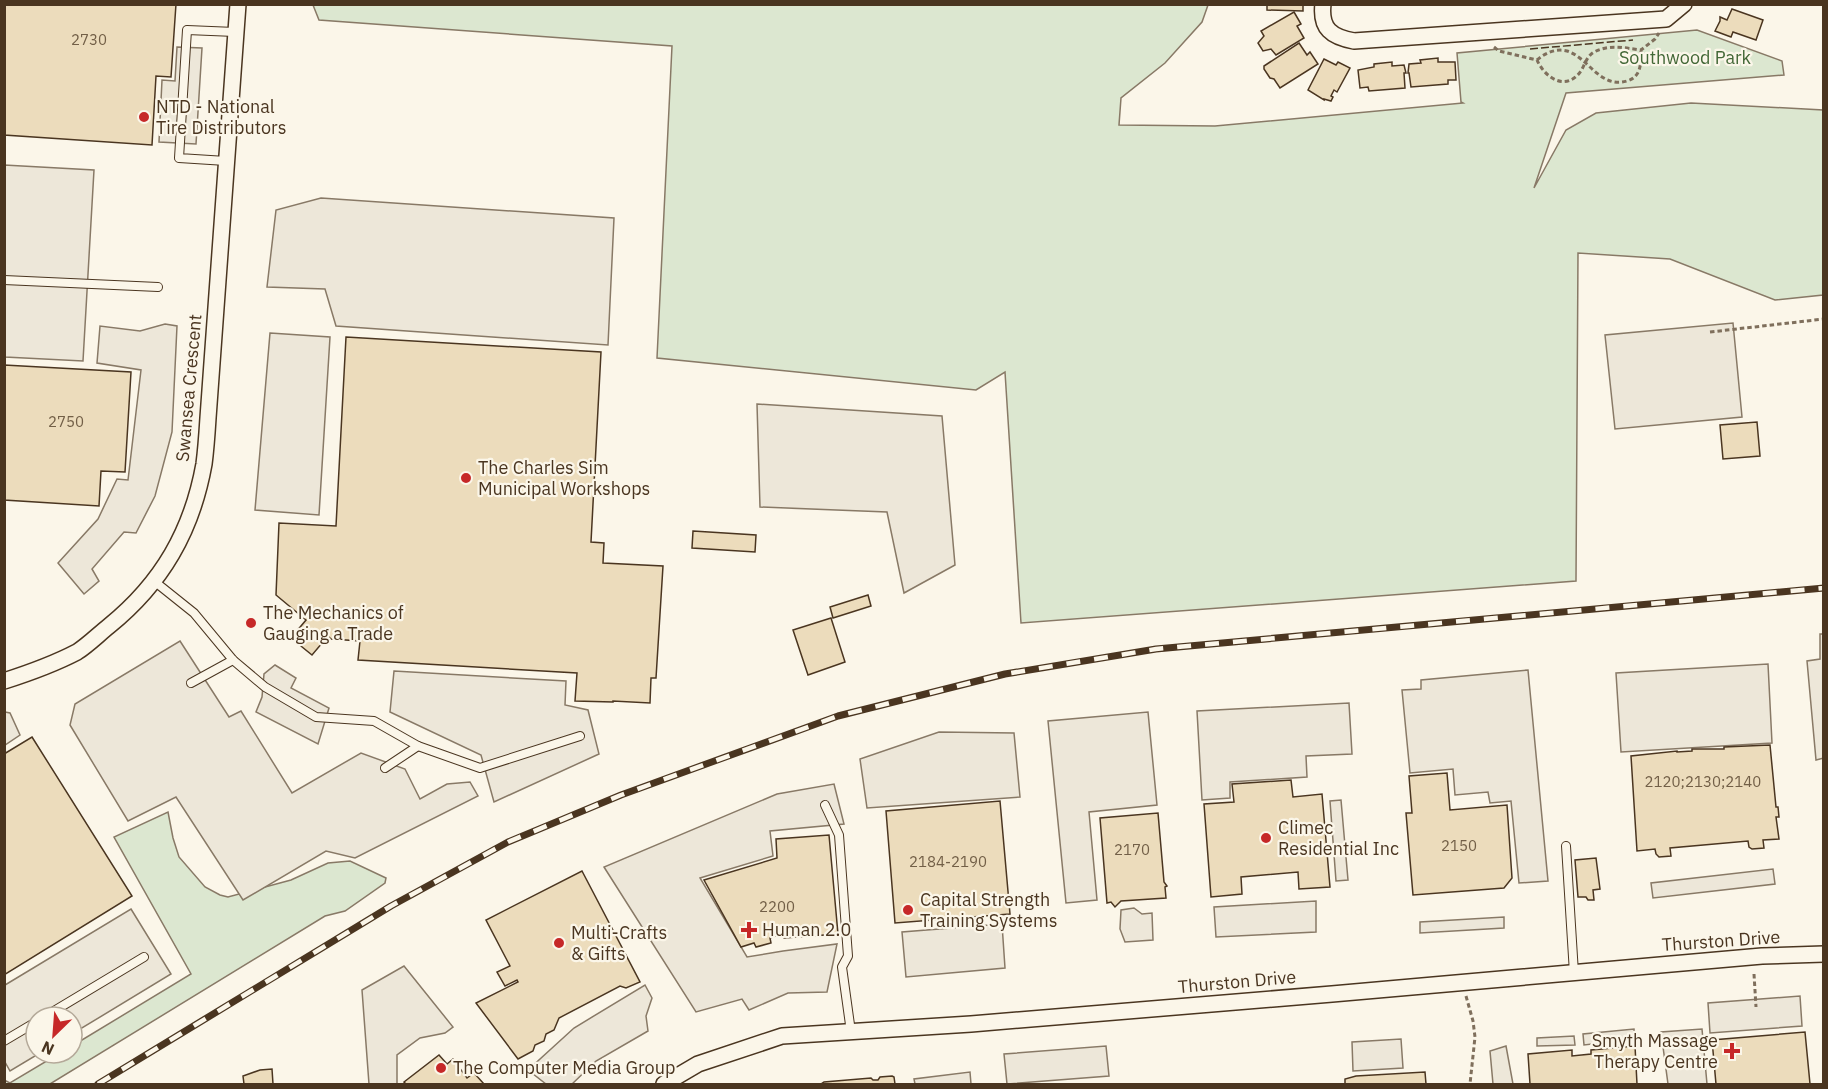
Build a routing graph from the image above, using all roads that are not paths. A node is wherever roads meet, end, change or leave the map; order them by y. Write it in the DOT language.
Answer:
graph roads {
  1 [pos="238,4"];
  2 [pos="1323,4"];
  3 [pos="1684,4"];
  4 [pos="235,32"];
  5 [pos="226,161"];
  6 [pos="4,280"];
  7 [pos="158,287"];
  8 [pos="154,581"];
  9 [pos="233,660"];
  10 [pos="4,681"];
  11 [pos="191,683"];
  12 [pos="580,736"];
  13 [pos="418,746"];
  14 [pos="385,768"];
  15 [pos="825,805"];
  16 [pos="1566,846"];
  17 [pos="1824,954"];
  18 [pos="144,957"];
  19 [pos="1574,973"];
  20 [pos="64,1005"];
  21 [pos="24,1029"];
  22 [pos="851,1032"];
  23 [pos="4,1041"];
  24 [pos="664,1084"];
  1 -- 4 [label="street, Swansea Crescent"];
  2 -- 3 [label="street"];
  4 -- 5 [label="street, Swansea Crescent"];
  4 -- 5 [label="lane"];
  5 -- 8 [label="street, Swansea Crescent"];
  6 -- 7 [label="lane"];
  8 -- 9 [label="lane"];
  8 -- 10 [label="street, Swansea Crescent"];
  9 -- 11 [label="lane"];
  9 -- 13 [label="lane"];
  12 -- 13 [label="lane"];
  13 -- 14 [label="lane"];
  15 -- 22 [label="lane"];
  16 -- 19 [label="lane"];
  17 -- 19 [label="street, Thurston Drive"];
  18 -- 20 [label="lane"];
  19 -- 22 [label="street, Thurston Drive"];
  21 -- 23 [label="lane"];
  22 -- 24 [label="street, Thurston Drive"];
}
